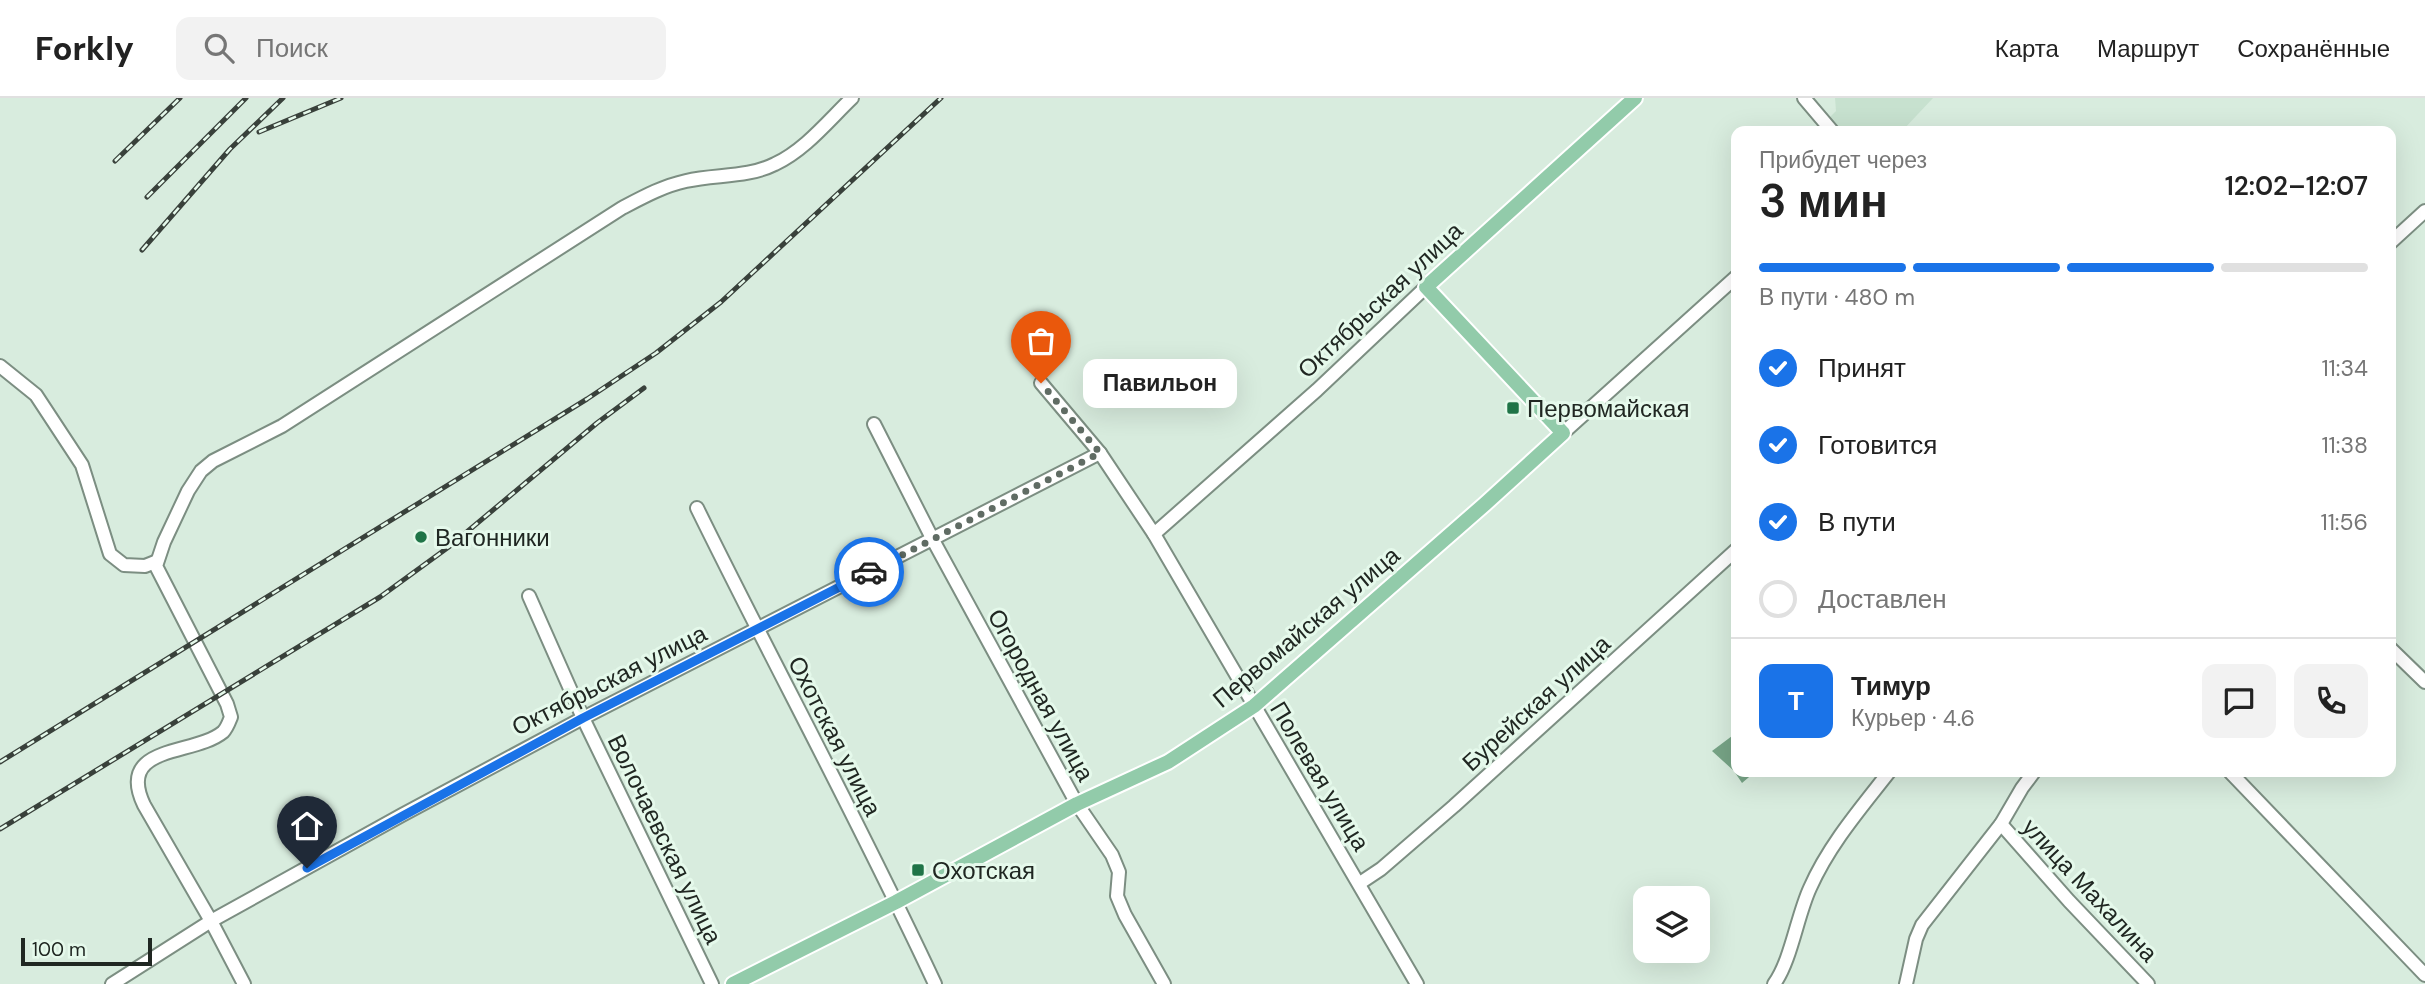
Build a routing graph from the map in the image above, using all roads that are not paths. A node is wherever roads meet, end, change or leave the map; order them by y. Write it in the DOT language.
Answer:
graph roads {
  1 [pos="852,98"];
  2 [pos="1635,98"];
  3 [pos="1804,98"];
  4 [pos="1828,126"];
  5 [pos="2425,211"];
  6 [pos="2396,238"];
  7 [pos="1731,282"];
  8 [pos="1426,287"];
  9 [pos="0,366"];
  10 [pos="1041,383"];
  11 [pos="874,424"];
  12 [pos="1563,433"];
  13 [pos="1100,453"];
  14 [pos="697,508"];
  15 [pos="1154,534"];
  16 [pos="933,540"];
  17 [pos="1731,555"];
  18 [pos="155,562"];
  19 [pos="529,596"];
  20 [pos="756,629"];
  21 [pos="2396,654"];
  22 [pos="2425,682"];
  23 [pos="1254,706"];
  24 [pos="583,718"];
  25 [pos="1885,777"];
  26 [pos="2030,777"];
  27 [pos="2235,777"];
  28 [pos="1077,804"];
  29 [pos="2001,824"];
  30 [pos="1360,883"];
  31 [pos="896,902"];
  32 [pos="211,921"];
  33 [pos="2425,975"];
  34 [pos="112,984"];
  35 [pos="244,984"];
  36 [pos="712,984"];
  37 [pos="733,984"];
  38 [pos="935,984"];
  39 [pos="1164,984"];
  40 [pos="1417,984"];
  41 [pos="1774,984"];
  42 [pos="1906,984"];
  43 [pos="2148,984"];
  1 -- 18 [label="street"];
  2 -- 8 [label="main road, Октябрьская улица"];
  3 -- 4 [label="street"];
  5 -- 6 [label="street"];
  7 -- 12 [label="street, Первомайская улица"];
  8 -- 12 [label="main road"];
  8 -- 15 [label="street, Октябрьская улица"];
  9 -- 18 [label="street"];
  10 -- 13 [label="street, Полевая улица"];
  11 -- 16 [label="street, Огородная улица"];
  12 -- 23 [label="main road, Первомайская улица"];
  13 -- 15 [label="street, Полевая улица"];
  13 -- 16 [label="street, Октябрьская улица"];
  14 -- 20 [label="street, Охотская улица"];
  15 -- 23 [label="street, Полевая улица"];
  16 -- 20 [label="street, Октябрьская улица"];
  16 -- 28 [label="street, Огородная улица"];
  17 -- 30 [label="street, Бурейская улица"];
  18 -- 32 [label="street"];
  19 -- 24 [label="street, Волочаевская улица"];
  20 -- 24 [label="street, Октябрьская улица"];
  20 -- 31 [label="street, Охотская улица"];
  21 -- 22 [label="street"];
  23 -- 28 [label="main road, Первомайская улица"];
  23 -- 30 [label="street, Полевая улица"];
  24 -- 32 [label="street, Октябрьская улица"];
  24 -- 36 [label="street, Волочаевская улица"];
  25 -- 41 [label="street"];
  26 -- 29 [label="street"];
  27 -- 33 [label="street"];
  28 -- 31 [label="main road, Первомайская улица"];
  28 -- 39 [label="street, Огородная улица"];
  29 -- 42 [label="street"];
  29 -- 43 [label="street, улица Махалина"];
  30 -- 40 [label="street, Полевая улица"];
  31 -- 37 [label="main road, Первомайская улица"];
  31 -- 38 [label="street, Охотская улица"];
  32 -- 34 [label="street, Октябрьская улица"];
  32 -- 35 [label="street"];
}
